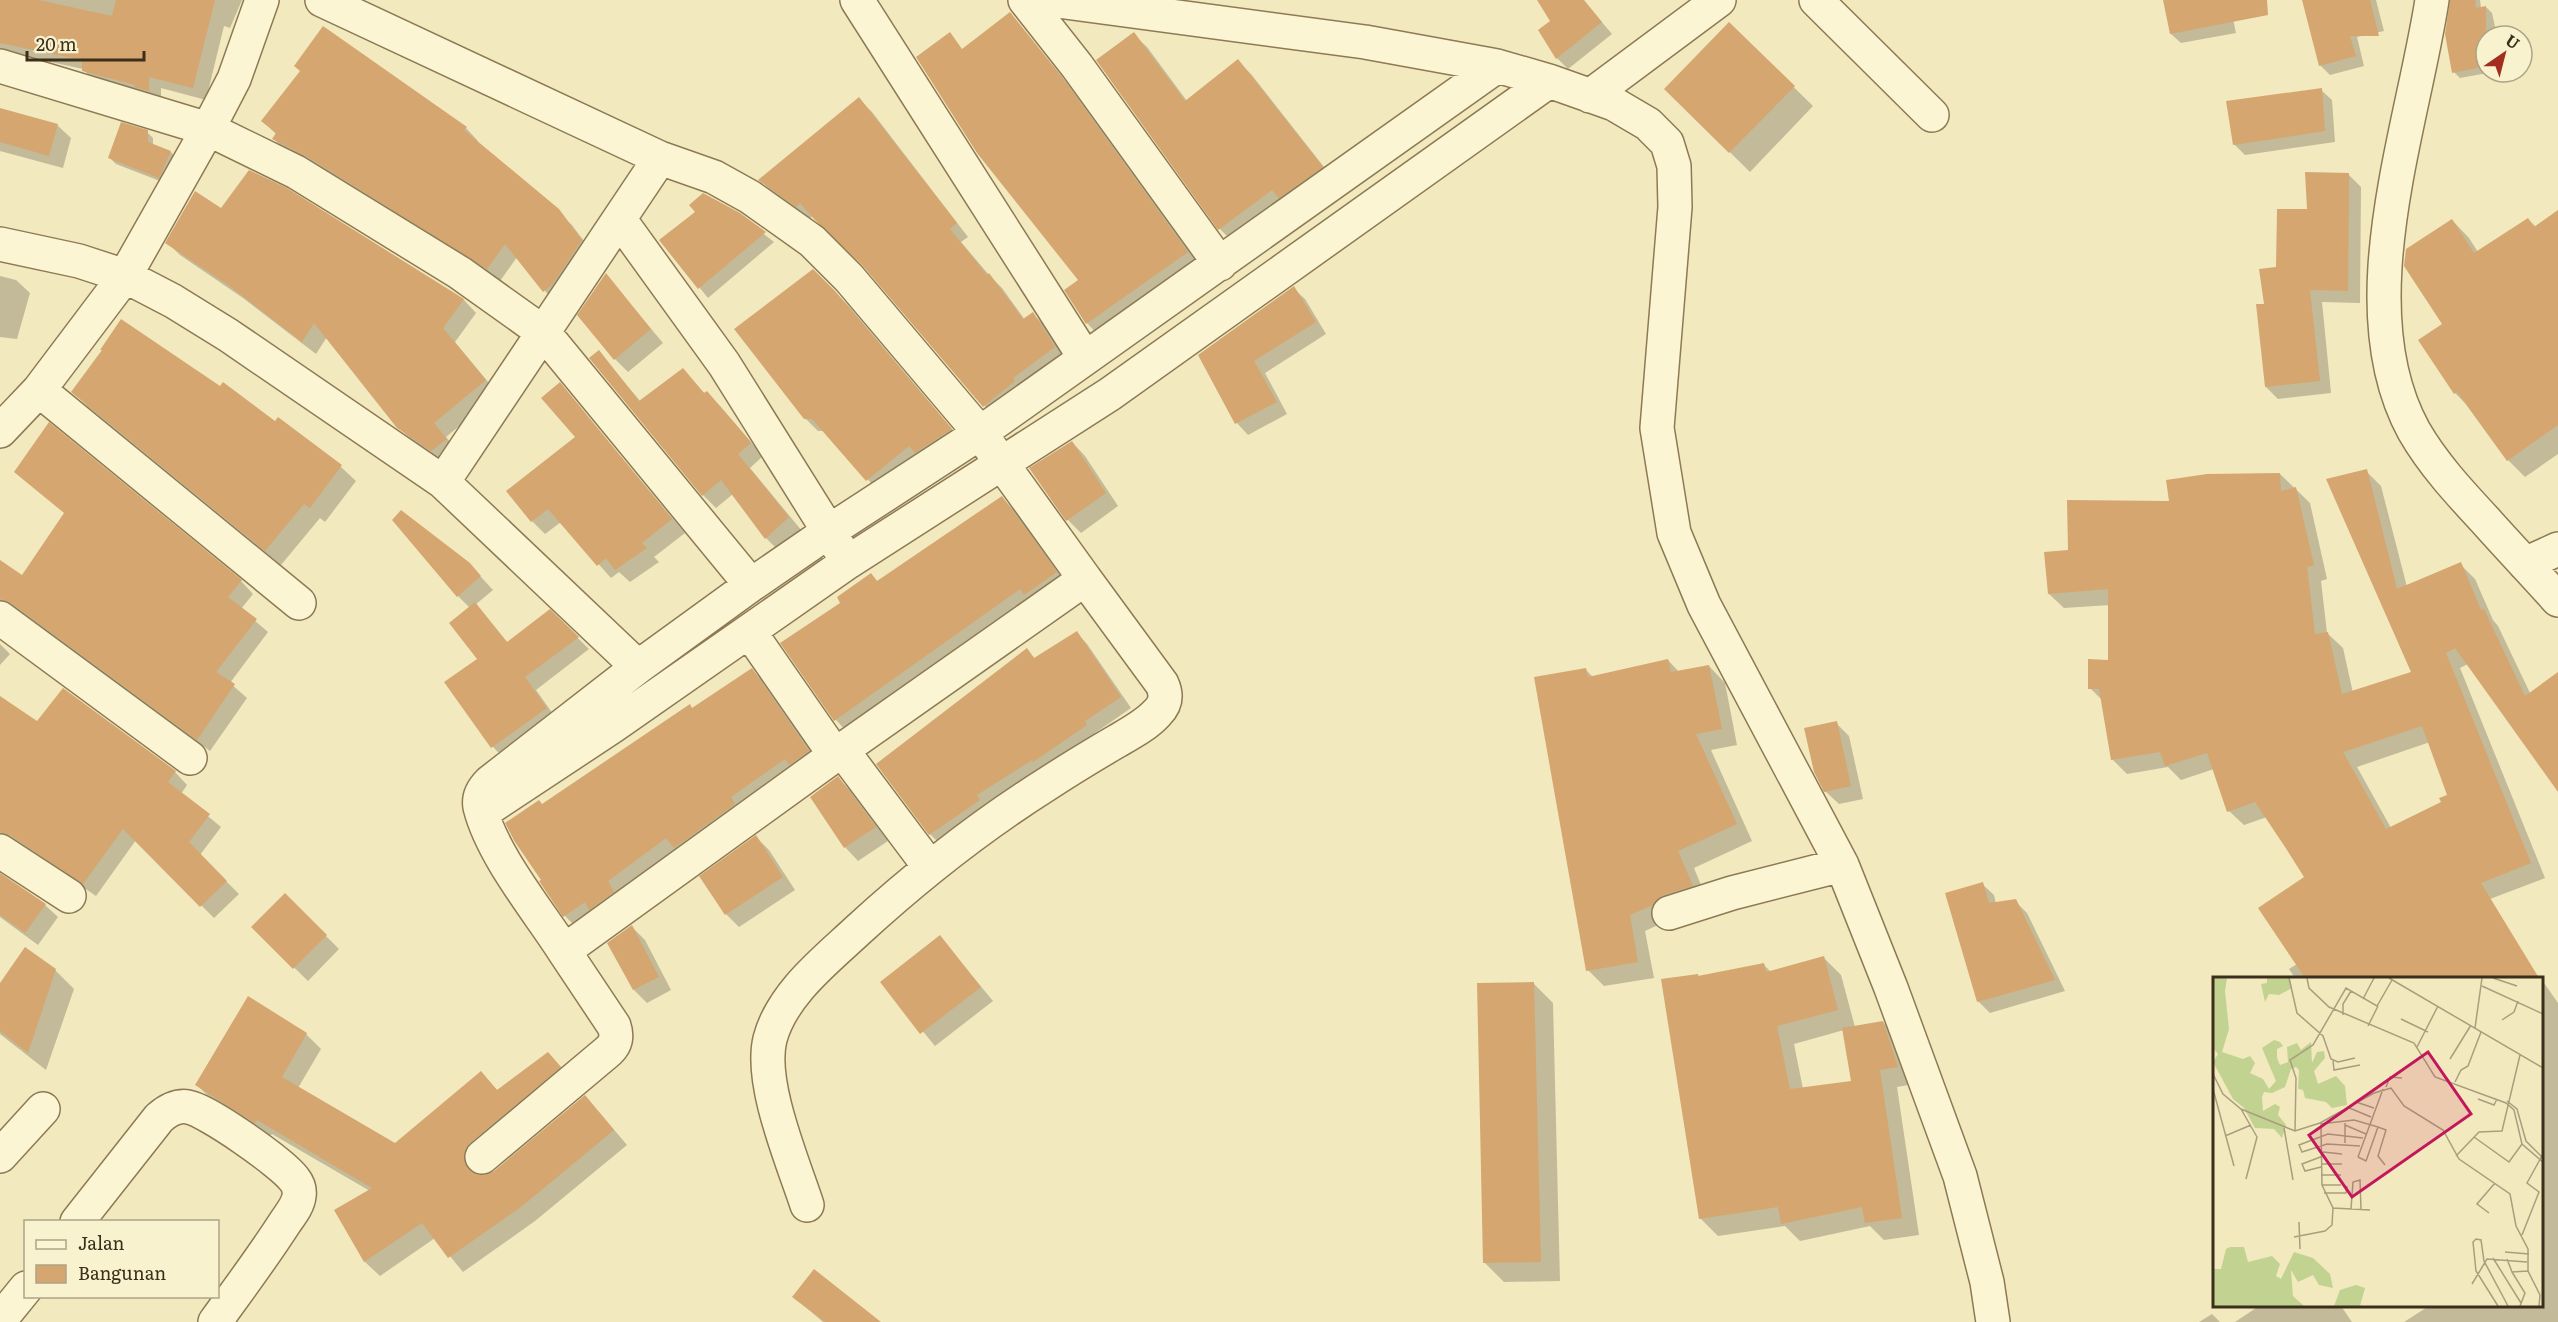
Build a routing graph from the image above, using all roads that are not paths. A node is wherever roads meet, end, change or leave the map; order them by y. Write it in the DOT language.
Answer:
graph roads {
  1 [pos="262,0"];
  2 [pos="322,0"];
  3 [pos="857,0"];
  4 [pos="1024,0"];
  5 [pos="1050,0"];
  6 [pos="1719,0"];
  7 [pos="1816,0"];
  8 [pos="2432,0"];
  9 [pos="0,66"];
  10 [pos="1497,66"];
  11 [pos="1550,81"];
  12 [pos="1590,96"];
  13 [pos="1932,115"];
  14 [pos="208,129"];
  15 [pos="660,158"];
  16 [pos="620,220"];
  17 [pos="0,244"];
  18 [pos="1220,264"];
  19 [pos="125,276"];
  20 [pos="544,333"];
  21 [pos="1085,358"];
  22 [pos="39,390"];
  23 [pos="0,431"];
  24 [pos="980,433"];
  25 [pos="1003,464"];
  26 [pos="442,482"];
  27 [pos="828,532"];
  28 [pos="2558,549"];
  29 [pos="848,562"];
  30 [pos="2525,564"];
  31 [pos="1085,579"];
  32 [pos="752,585"];
  33 [pos="2558,600"];
  34 [pos="299,603"];
  35 [pos="0,618"];
  36 [pos="749,631"];
  37 [pos="638,667"];
  38 [pos="839,753"];
  39 [pos="190,758"];
  40 [pos="483,812"];
  41 [pos="0,851"];
  42 [pos="1842,865"];
  43 [pos="929,867"];
  44 [pos="69,896"];
  45 [pos="1669,913"];
  46 [pos="564,951"];
  47 [pos="44,1110"];
  48 [pos="0,1156"];
  49 [pos="482,1157"];
  50 [pos="807,1206"];
  51 [pos="78,1220"];
  52 [pos="24,1290"];
  53 [pos="0,1320"];
  54 [pos="214,1322"];
  55 [pos="1993,1322"];
  1 -- 14 [label="street"];
  2 -- 15 [label="street"];
  3 -- 21 [label="street"];
  4 -- 18 [label="street"];
  5 -- 10 [label="street"];
  6 -- 12 [label="street"];
  7 -- 13 [label="street"];
  8 -- 30 [label="street"];
  9 -- 14 [label="street"];
  10 -- 11 [label="street"];
  10 -- 18 [label="street"];
  11 -- 12 [label="street"];
  11 -- 25 [label="street"];
  12 -- 42 [label="street"];
  14 -- 19 [label="street"];
  14 -- 20 [label="street"];
  15 -- 16 [label="street"];
  15 -- 24 [label="street"];
  16 -- 20 [label="street"];
  16 -- 27 [label="street"];
  17 -- 19 [label="street"];
  18 -- 21 [label="street"];
  19 -- 22 [label="street"];
  19 -- 26 [label="street"];
  20 -- 26 [label="street"];
  20 -- 32 [label="street"];
  21 -- 24 [label="street"];
  22 -- 23 [label="street"];
  22 -- 34 [label="street"];
  24 -- 25 [label="street"];
  24 -- 27 [label="street"];
  25 -- 29 [label="street"];
  25 -- 31 [label="street"];
  26 -- 37 [label="street"];
  27 -- 29 [label="street"];
  27 -- 32 [label="street"];
  28 -- 30 [label="street"];
  29 -- 36 [label="street"];
  30 -- 33 [label="street"];
  31 -- 38 [label="street"];
  31 -- 43 [label="street"];
  32 -- 37 [label="street"];
  35 -- 39 [label="street"];
  36 -- 38 [label="street"];
  36 -- 40 [label="street"];
  37 -- 40 [label="street"];
  38 -- 43 [label="street"];
  38 -- 46 [label="street"];
  40 -- 46 [label="street"];
  41 -- 44 [label="street"];
  42 -- 45 [label="street"];
  42 -- 55 [label="street"];
  43 -- 50 [label="street"];
  46 -- 49 [label="street"];
  47 -- 48 [label="street"];
  51 -- 54 [label="street"];
  52 -- 53 [label="street"];
}
